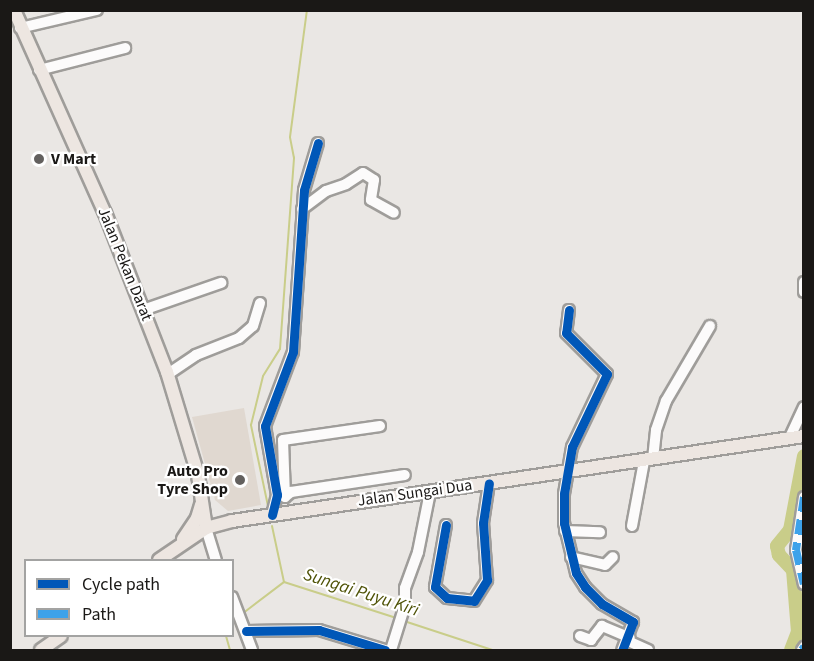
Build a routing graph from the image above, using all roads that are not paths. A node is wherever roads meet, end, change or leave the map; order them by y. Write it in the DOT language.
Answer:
graph roads {
  1 [pos="14,10"];
  2 [pos="97,10"];
  3 [pos="20,28"];
  4 [pos="125,48"];
  5 [pos="39,70"];
  6 [pos="318,144"];
  7 [pos="302,209"];
  8 [pos="394,213"];
  9 [pos="804,282"];
  10 [pos="221,283"];
  11 [pos="804,292"];
  12 [pos="260,303"];
  13 [pos="143,310"];
  14 [pos="569,310"];
  15 [pos="710,326"];
  16 [pos="168,374"];
  17 [pos="804,407"];
  18 [pos="380,426"];
  19 [pos="796,436"];
  20 [pos="648,460"];
  21 [pos="568,471"];
  22 [pos="405,475"];
  23 [pos="489,483"];
  24 [pos="322,488"];
  25 [pos="429,492"];
  26 [pos="281,496"];
  27 [pos="804,497"];
  28 [pos="204,503"];
  29 [pos="324,507"];
  30 [pos="803,507"];
  31 [pos="298,510"];
  32 [pos="272,515"];
  33 [pos="232,521"];
  34 [pos="446,525"];
  35 [pos="632,526"];
  36 [pos="206,528"];
  37 [pos="565,531"];
  38 [pos="600,532"];
  39 [pos="163,557"];
  40 [pos="571,557"];
  41 [pos="614,557"];
  42 [pos="215,559"];
  43 [pos="804,584"];
  44 [pos="234,601"];
  45 [pos="245,629"];
  46 [pos="580,636"];
  47 [pos="60,637"];
  48 [pos="627,643"];
  49 [pos="364,648"];
  50 [pos="41,651"];
  51 [pos="252,651"];
  52 [pos="385,651"];
  53 [pos="391,651"];
  54 [pos="648,651"];
  1 -- 3 [label="main road, Jalan Pekan Darat"];
  2 -- 3 [label="street"];
  3 -- 5 [label="main road, Jalan Pekan Darat"];
  4 -- 5 [label="street"];
  5 -- 13 [label="main road, Jalan Pekan Darat"];
  6 -- 7 [label="street"];
  7 -- 8 [label="street"];
  7 -- 26 [label="street"];
  9 -- 11 [label="street"];
  10 -- 13 [label="street"];
  12 -- 16 [label="street"];
  13 -- 16 [label="main road, Jalan Pekan Darat"];
  14 -- 21 [label="street"];
  15 -- 20 [label="street"];
  16 -- 28 [label="main road, Jalan Pekan Darat"];
  17 -- 19 [label="street"];
  18 -- 26 [label="street"];
  19 -- 20 [label="main road, Jalan Sungai Dua"];
  20 -- 21 [label="main road, Jalan Sungai Dua"];
  20 -- 35 [label="street"];
  21 -- 23 [label="main road, Jalan Sungai Dua"];
  21 -- 37 [label="street"];
  22 -- 24 [label="street"];
  23 -- 25 [label="main road, Jalan Sungai Dua"];
  23 -- 34 [label="street"];
  24 -- 26 [label="street"];
  24 -- 29 [label="street"];
  25 -- 29 [label="main road, Jalan Sungai Dua"];
  25 -- 53 [label="street"];
  26 -- 31 [label="street"];
  26 -- 32 [label="street"];
  27 -- 30 [label="street"];
  28 -- 33 [label="main road"];
  28 -- 36 [label="main road, Jalan Pekan Darat"];
  28 -- 39 [label="main road"];
  29 -- 31 [label="main road, Jalan Sungai Dua"];
  30 -- 43 [label="street"];
  31 -- 32 [label="main road, Jalan Sungai Dua"];
  32 -- 33 [label="main road, Jalan Sungai Dua"];
  33 -- 36 [label="main road, Jalan Sungai Dua"];
  36 -- 39 [label="main road, Jalan Sungai Dua"];
  36 -- 42 [label="street"];
  37 -- 38 [label="street"];
  37 -- 40 [label="street"];
  40 -- 41 [label="street"];
  40 -- 48 [label="street"];
  44 -- 45 [label="street"];
  45 -- 49 [label="street"];
  45 -- 51 [label="street"];
  46 -- 48 [label="street"];
  47 -- 50 [label="main road"];
  48 -- 54 [label="street"];
  49 -- 52 [label="street"];
}
